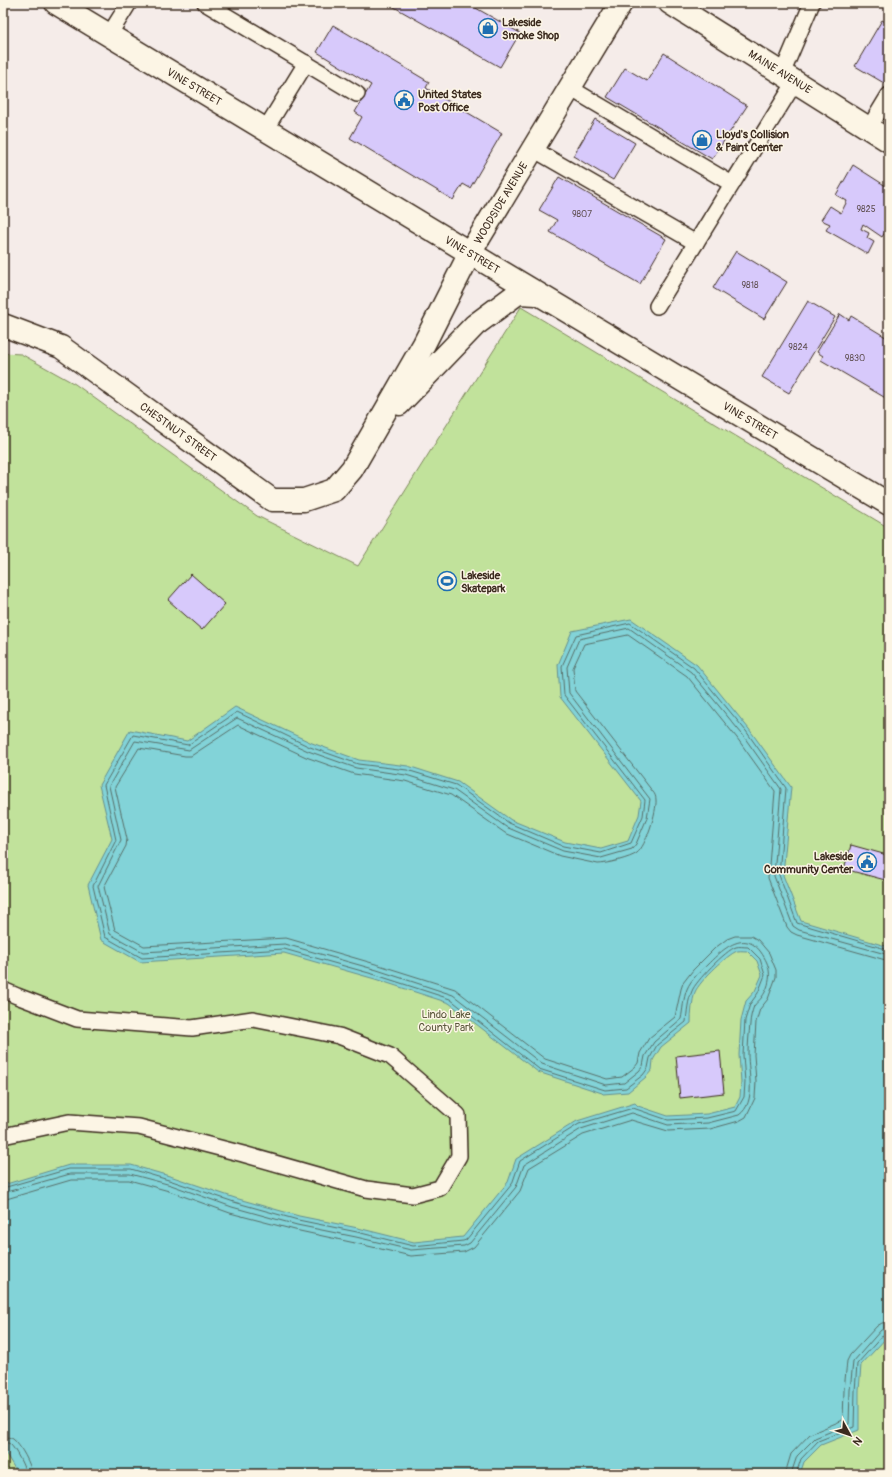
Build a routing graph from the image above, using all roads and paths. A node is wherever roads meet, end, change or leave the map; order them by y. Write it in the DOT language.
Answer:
graph roads {
  1 [pos="56,3"];
  2 [pos="129,3"];
  3 [pos="205,3"];
  4 [pos="621,3"];
  5 [pos="670,3"];
  6 [pos="812,3"];
  7 [pos="109,36"];
  8 [pos="306,63"];
  9 [pos="789,78"];
  10 [pos="570,88"];
  11 [pos="357,94"];
  12 [pos="889,96"];
  13 [pos="868,128"];
  14 [pos="266,130"];
  15 [pos="889,141"];
  16 [pos="533,150"];
  17 [pos="732,184"];
  18 [pos="696,243"];
  19 [pos="470,254"];
  20 [pos="537,294"];
  21 [pos="657,306"];
  22 [pos="3,325"];
  23 [pos="373,431"];
  24 [pos="352,469"];
  25 [pos="889,504"];
  26 [pos="3,990"];
  27 [pos="3,1136"];
  1 -- 7 [label="street, VINE STREET"];
  2 -- 7 [label="lane"];
  3 -- 8 [label="lane"];
  4 -- 10 [label="street, WOODSIDE AVENUE"];
  5 -- 9 [label="street, MAINE AVENUE"];
  6 -- 9 [label="lane"];
  7 -- 14 [label="street, VINE STREET"];
  8 -- 11 [label="lane"];
  8 -- 14 [label="lane"];
  9 -- 13 [label="street, MAINE AVENUE"];
  9 -- 17 [label="lane"];
  10 -- 16 [label="street, WOODSIDE AVENUE"];
  10 -- 17 [label="lane"];
  12 -- 13 [label="lane"];
  13 -- 15 [label="street, MAINE AVENUE"];
  14 -- 19 [label="street, VINE STREET"];
  16 -- 18 [label="lane"];
  16 -- 19 [label="street, WOODSIDE AVENUE"];
  17 -- 18 [label="lane"];
  18 -- 21 [label="lane"];
  19 -- 20 [label="street, VINE STREET"];
  19 -- 23 [label="street, WOODSIDE AVENUE"];
  20 -- 23 [label="street"];
  20 -- 25 [label="street, VINE STREET"];
  22 -- 24 [label="street, CHESTNUT STREET"];
  23 -- 24 [label="street, WOODSIDE AVENUE"];
  26 -- 27 [label="lane"];
}
